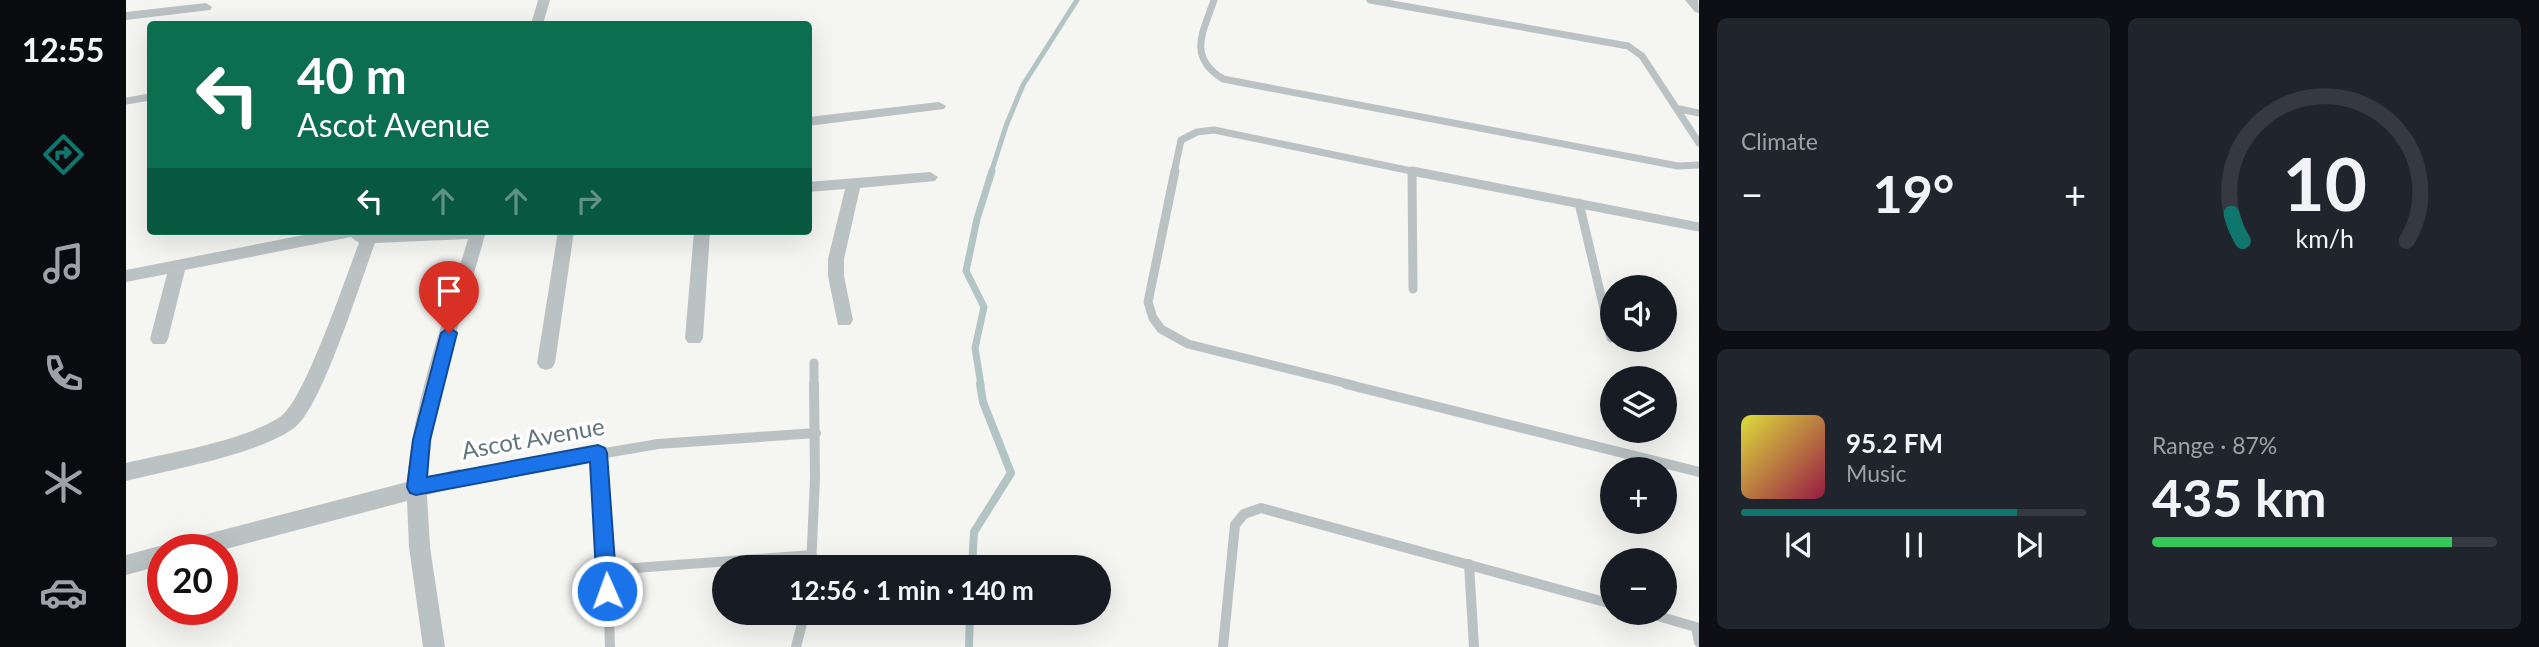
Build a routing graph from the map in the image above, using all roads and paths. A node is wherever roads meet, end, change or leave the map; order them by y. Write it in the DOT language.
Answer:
graph roads {
  1 [pos="544,0"];
  2 [pos="1214,0"];
  3 [pos="1370,0"];
  4 [pos="1691,0"];
  5 [pos="190,4"];
  6 [pos="206,7"];
  7 [pos="1699,9"];
  8 [pos="126,16"];
  9 [pos="538,21"];
  10 [pos="147,98"];
  11 [pos="126,101"];
  12 [pos="939,106"];
  13 [pos="1679,109"];
  14 [pos="1697,111"];
  15 [pos="812,122"];
  16 [pos="1699,143"];
  17 [pos="1699,165"];
  18 [pos="1412,172"];
  19 [pos="930,177"];
  20 [pos="854,183"];
  21 [pos="812,187"];
  22 [pos="1579,203"];
  23 [pos="1699,227"];
  24 [pos="327,235"];
  25 [pos="364,235"];
  26 [pos="477,235"];
  27 [pos="565,235"];
  28 [pos="702,235"];
  29 [pos="178,265"];
  30 [pos="126,276"];
  31 [pos="1413,289"];
  32 [pos="1600,289"];
  33 [pos="844,320"];
  34 [pos="694,338"];
  35 [pos="159,339"];
  36 [pos="546,363"];
  37 [pos="814,363"];
  38 [pos="816,433"];
  39 [pos="598,453"];
  40 [pos="126,472"];
  41 [pos="1699,472"];
  42 [pos="459,478"];
  43 [pos="416,487"];
  44 [pos="238,535"];
  45 [pos="812,555"];
  46 [pos="147,559"];
  47 [pos="1469,564"];
  48 [pos="126,565"];
  49 [pos="712,565"];
  50 [pos="607,570"];
  51 [pos="1600,601"];
  52 [pos="1677,622"];
  53 [pos="801,625"];
  54 [pos="1697,628"];
  55 [pos="1699,642"];
  56 [pos="434,647"];
  57 [pos="610,647"];
  58 [pos="796,647"];
  59 [pos="1223,647"];
  60 [pos="1474,647"];
  1 -- 9 [label="street"];
  2 -- 17 [label="lane"];
  3 -- 13 [label="lane"];
  4 -- 7 [label="street"];
  5 -- 6 [label="street"];
  5 -- 8 [label="street"];
  10 -- 11 [label="lane"];
  12 -- 15 [label="street"];
  13 -- 14 [label="lane"];
  13 -- 16 [label="lane"];
  18 -- 22 [label="lane"];
  18 -- 31 [label="lane"];
  18 -- 41 [label="lane"];
  19 -- 20 [label="street"];
  20 -- 21 [label="street"];
  20 -- 33 [label="street"];
  22 -- 23 [label="lane"];
  22 -- 32 [label="lane"];
  24 -- 29 [label="street"];
  25 -- 40 [label="street"];
  26 -- 43 [label="street"];
  27 -- 36 [label="street"];
  28 -- 34 [label="street"];
  29 -- 30 [label="street"];
  29 -- 35 [label="street"];
  37 -- 38 [label="lane"];
  38 -- 39 [label="lane, Ascot Avenue"];
  38 -- 45 [label="lane"];
  39 -- 42 [label="lane, Ascot Avenue"];
  39 -- 50 [label="lane"];
  42 -- 43 [label="street, Ascot Avenue"];
  43 -- 44 [label="street, Ascot Avenue"];
  43 -- 56 [label="street"];
  46 -- 48 [label="street"];
  47 -- 51 [label="lane"];
  47 -- 59 [label="lane"];
  47 -- 60 [label="lane"];
  49 -- 50 [label="lane"];
  50 -- 57 [label="lane"];
  52 -- 54 [label="lane"];
  53 -- 58 [label="lane"];
  54 -- 55 [label="lane"];
}
